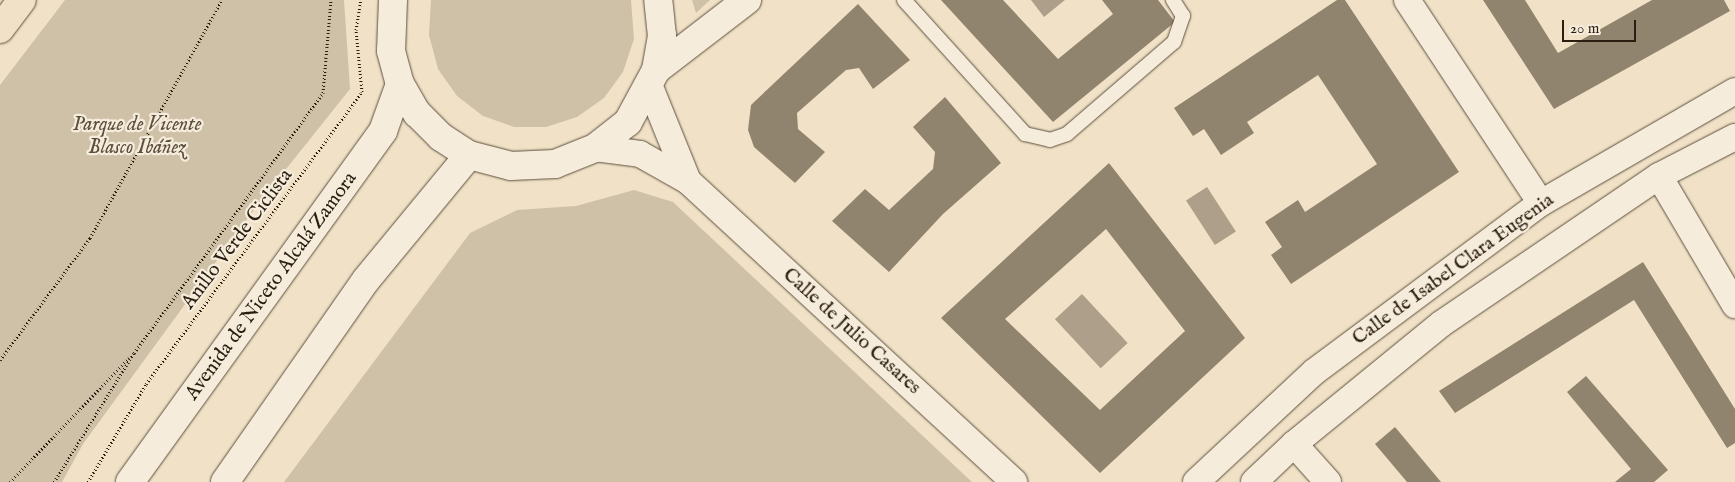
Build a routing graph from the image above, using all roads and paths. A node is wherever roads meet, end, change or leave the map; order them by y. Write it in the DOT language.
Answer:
graph roads {
  1 [pos="22,0"];
  2 [pos="222,0"];
  3 [pos="331,0"];
  4 [pos="361,0"];
  5 [pos="393,0"];
  6 [pos="658,0"];
  7 [pos="747,0"];
  8 [pos="904,0"];
  9 [pos="1173,0"];
  10 [pos="1407,0"];
  11 [pos="0,29"];
  12 [pos="653,78"];
  13 [pos="400,84"];
  14 [pos="1735,91"];
  15 [pos="1735,137"];
  16 [pos="595,148"];
  17 [pos="469,155"];
  18 [pos="1659,176"];
  19 [pos="688,181"];
  20 [pos="1541,203"];
  21 [pos="1735,305"];
  22 [pos="134,353"];
  23 [pos="0,360"];
  24 [pos="1294,444"];
  25 [pos="10,482"];
  26 [pos="54,482"];
  27 [pos="88,482"];
  28 [pos="130,482"];
  29 [pos="225,482"];
  30 [pos="1014,482"];
  31 [pos="1196,482"];
  32 [pos="1254,482"];
  33 [pos="1328,482"];
  1 -- 11 [label="highway"];
  2 -- 23 [label="path"];
  3 -- 22 [label="path"];
  4 -- 27 [label="path, Anillo Verde Ciclista"];
  5 -- 13 [label="street"];
  6 -- 12 [label="street"];
  7 -- 12 [label="street"];
  8 -- 9 [label="lane"];
  10 -- 20 [label="street"];
  12 -- 16 [label="street"];
  12 -- 19 [label="street, Calle de Julio Casares"];
  13 -- 17 [label="street"];
  13 -- 28 [label="street, Avenida de Niceto Alcalá Zamora"];
  14 -- 20 [label="street, Calle de Isabel Clara Eugenia"];
  15 -- 18 [label="street, Calle de Isabel Clara Eugenia"];
  16 -- 17 [label="street"];
  16 -- 19 [label="street, Calle de Julio Casares"];
  17 -- 29 [label="street"];
  18 -- 21 [label="street"];
  18 -- 24 [label="street, Calle de Isabel Clara Eugenia"];
  19 -- 30 [label="street, Calle de Julio Casares"];
  20 -- 31 [label="street, Calle de Isabel Clara Eugenia"];
  22 -- 25 [label="path"];
  22 -- 26 [label="path"];
  24 -- 32 [label="street, Calle de Isabel Clara Eugenia"];
  24 -- 33 [label="street"];
}
